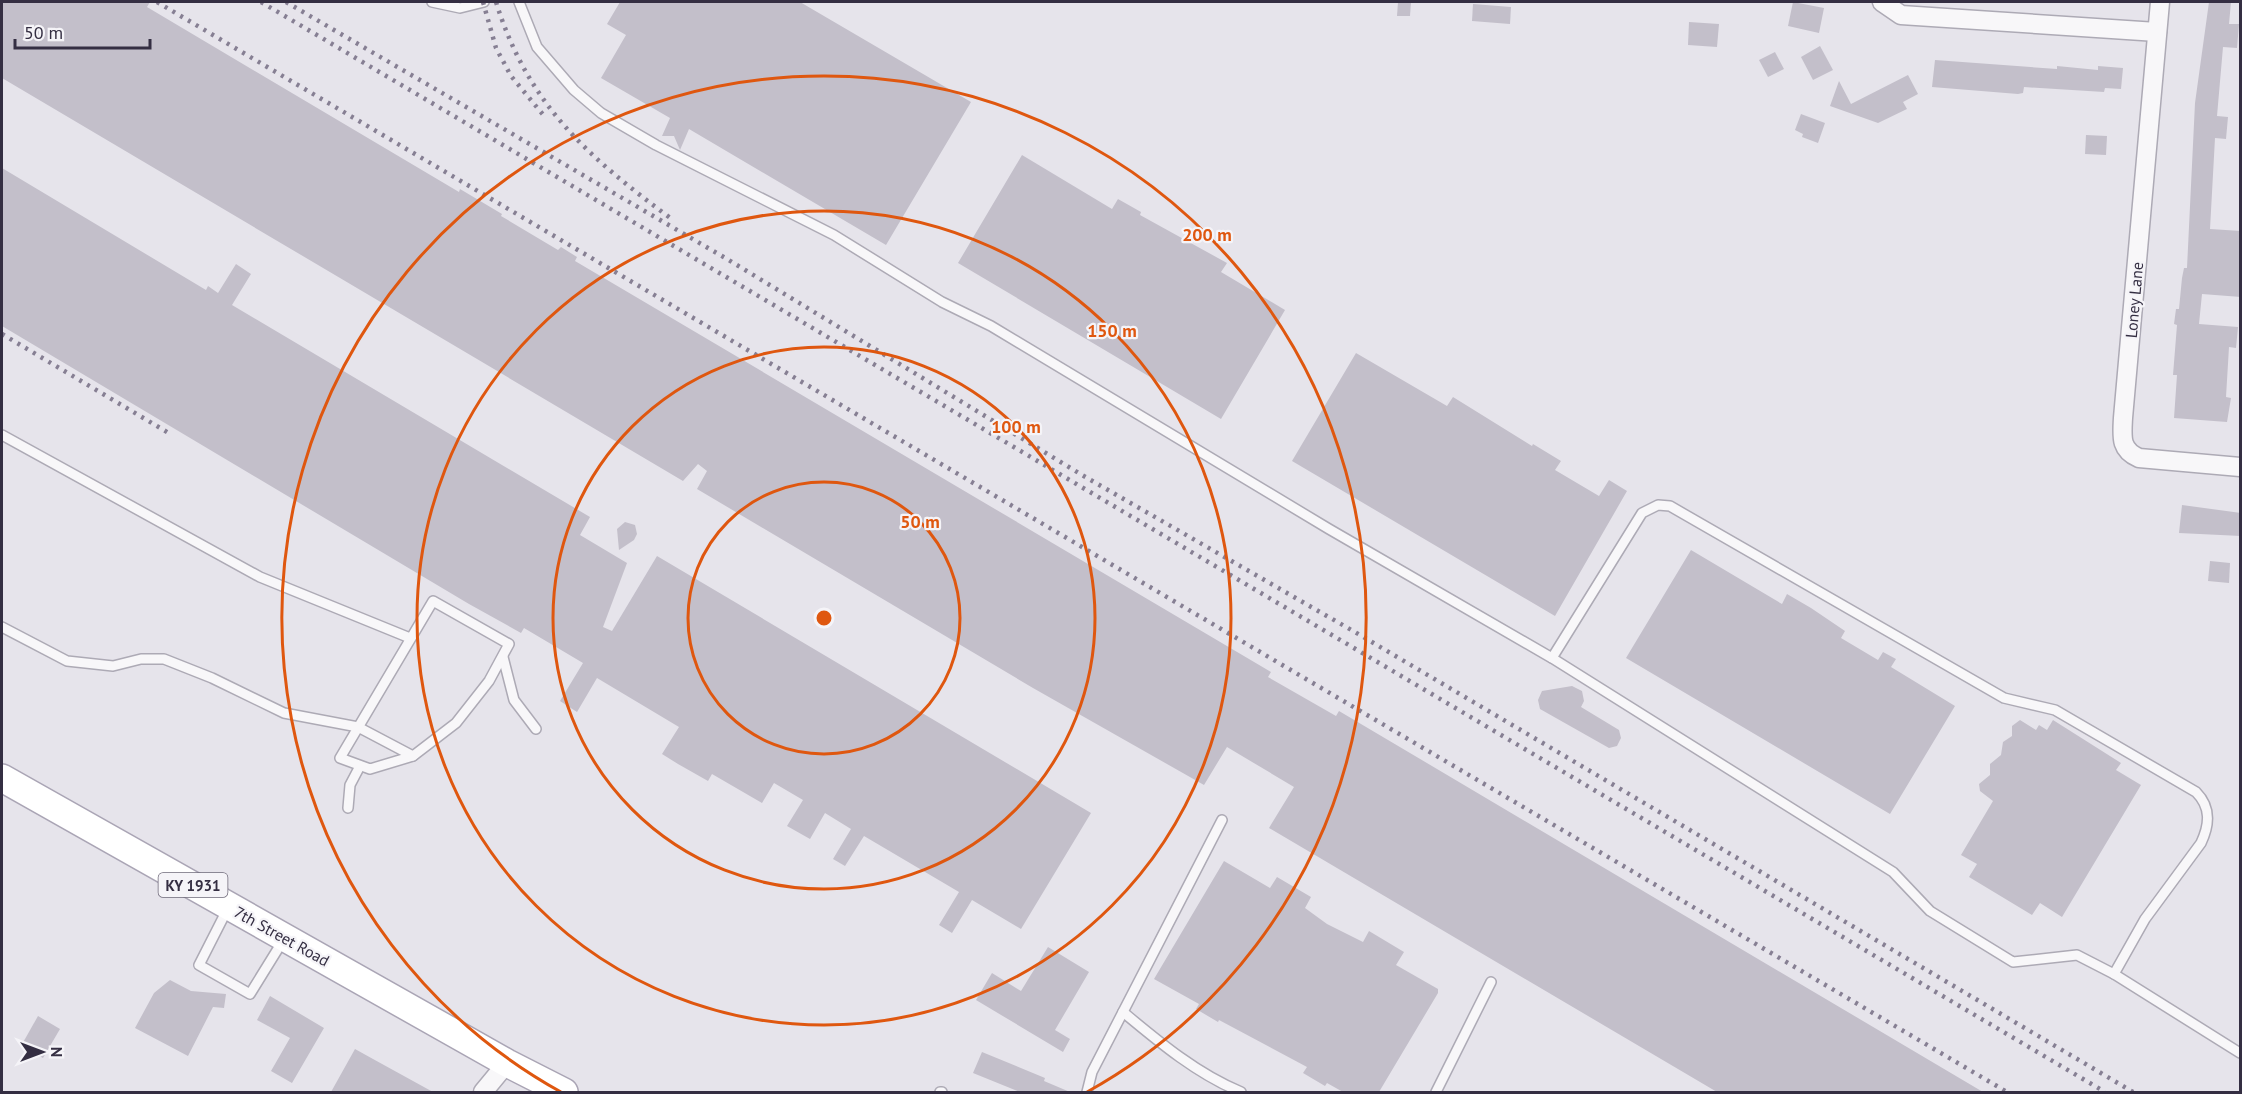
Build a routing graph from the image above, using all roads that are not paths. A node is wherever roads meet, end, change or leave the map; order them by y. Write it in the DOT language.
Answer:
graph roads {
  1 [pos="432,2"];
  2 [pos="484,2"];
  3 [pos="519,2"];
  4 [pos="1882,2"];
  5 [pos="2160,2"];
  6 [pos="2157,32"];
  7 [pos="2,435"];
  8 [pos="2241,467"];
  9 [pos="2,627"];
  10 [pos="410,638"];
  11 [pos="503,657"];
  12 [pos="1552,658"];
  13 [pos="358,727"];
  14 [pos="536,729"];
  15 [pos="413,756"];
  16 [pos="365,767"];
  17 [pos="2,778"];
  18 [pos="348,808"];
  19 [pos="1222,820"];
  20 [pos="230,906"];
  21 [pos="285,938"];
  22 [pos="2115,974"];
  23 [pos="1491,982"];
  24 [pos="1123,1012"];
  25 [pos="2241,1053"];
  26 [pos="507,1064"];
  27 [pos="483,1092"];
  28 [pos="564,1092"];
  29 [pos="1087,1092"];
  30 [pos="1241,1092"];
  31 [pos="1436,1092"];
  1 -- 2 [label="lane"];
  3 -- 12 [label="lane"];
  4 -- 6 [label="street"];
  5 -- 6 [label="street, Loney Lane"];
  6 -- 8 [label="street, Loney Lane"];
  7 -- 10 [label="lane"];
  9 -- 13 [label="lane"];
  10 -- 11 [label="lane"];
  10 -- 13 [label="lane"];
  11 -- 14 [label="lane"];
  11 -- 15 [label="lane"];
  12 -- 22 [label="lane"];
  12 -- 22 [label="lane"];
  13 -- 15 [label="lane"];
  13 -- 16 [label="lane"];
  15 -- 16 [label="lane"];
  16 -- 18 [label="lane"];
  17 -- 20 [label="main road, 7th Street Road / KY 1931"];
  19 -- 24 [label="lane"];
  20 -- 21 [label="main road, 7th Street Road / KY 1931"];
  20 -- 21 [label="lane"];
  21 -- 26 [label="main road, 7th Street Road / KY 1931"];
  22 -- 25 [label="lane"];
  23 -- 31 [label="lane"];
  24 -- 29 [label="lane"];
  24 -- 30 [label="lane"];
  26 -- 27 [label="street"];
  26 -- 28 [label="main road, 7th Street Road / KY 1931"];
}
